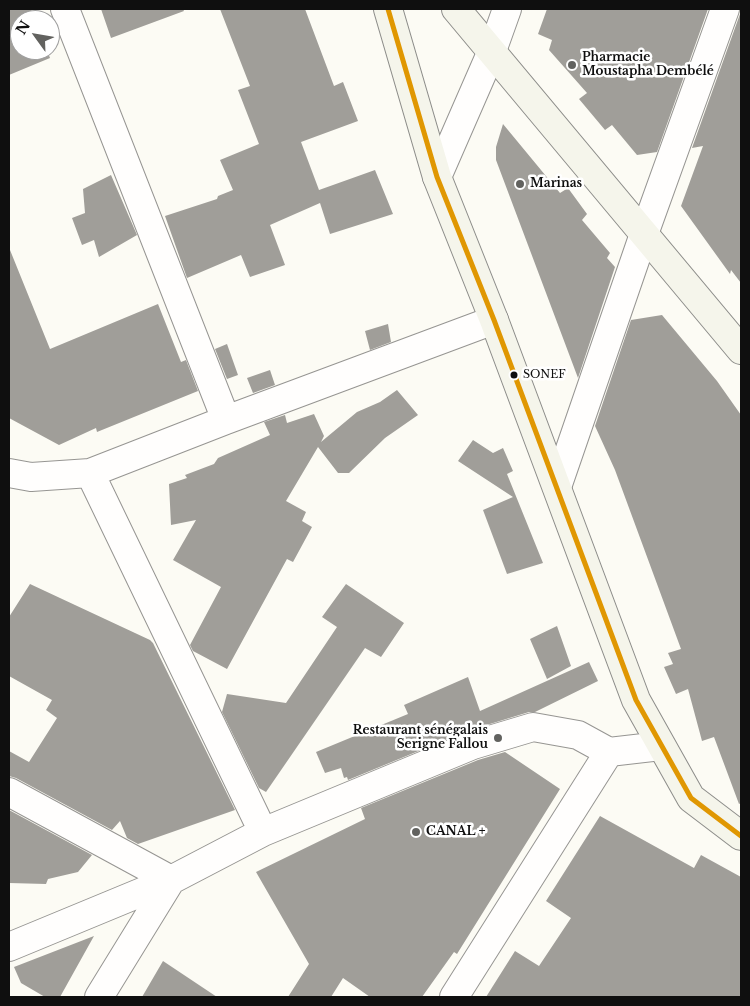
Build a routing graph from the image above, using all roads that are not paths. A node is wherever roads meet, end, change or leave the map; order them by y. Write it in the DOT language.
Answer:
graph roads {
  1 [pos="65,9"];
  2 [pos="388,9"];
  3 [pos="456,9"];
  4 [pos="507,9"];
  5 [pos="725,9"];
  6 [pos="492,51"];
  7 [pos="437,177"];
  8 [pos="644,234"];
  9 [pos="494,320"];
  10 [pos="741,350"];
  11 [pos="226,420"];
  12 [pos="9,473"];
  13 [pos="90,473"];
  14 [pos="557,487"];
  15 [pos="661,746"];
  16 [pos="609,752"];
  17 [pos="9,792"];
  18 [pos="263,832"];
  19 [pos="741,836"];
  20 [pos="171,880"];
  21 [pos="9,947"];
  22 [pos="99,997"];
  23 [pos="454,997"];
  1 -- 11 [label="street"];
  2 -- 7 [label="main road"];
  3 -- 6 [label="main road"];
  4 -- 6 [label="street"];
  5 -- 8 [label="street"];
  6 -- 7 [label="street"];
  6 -- 8 [label="main road"];
  7 -- 9 [label="main road"];
  8 -- 10 [label="main road"];
  8 -- 14 [label="street"];
  9 -- 11 [label="street"];
  9 -- 14 [label="main road"];
  11 -- 13 [label="street"];
  12 -- 13 [label="street"];
  13 -- 18 [label="street"];
  14 -- 15 [label="main road"];
  15 -- 16 [label="street"];
  15 -- 19 [label="main road"];
  16 -- 18 [label="street"];
  16 -- 23 [label="street"];
  17 -- 20 [label="street"];
  18 -- 20 [label="street"];
  20 -- 21 [label="street"];
  20 -- 22 [label="street"];
}
